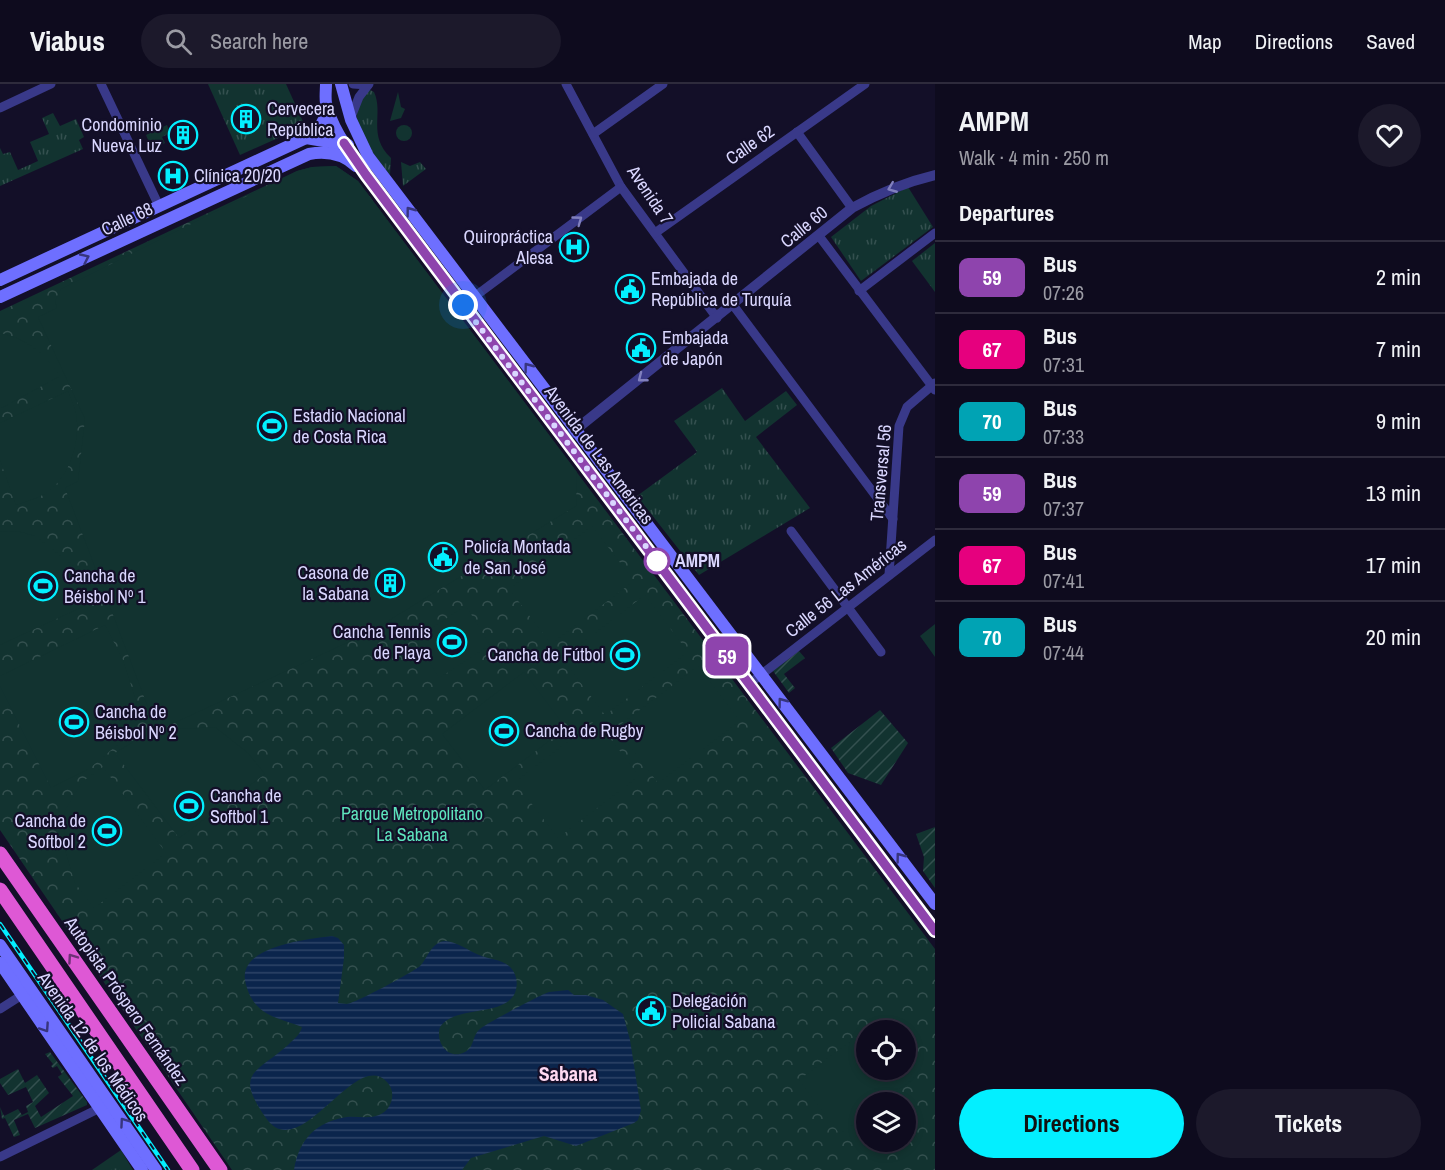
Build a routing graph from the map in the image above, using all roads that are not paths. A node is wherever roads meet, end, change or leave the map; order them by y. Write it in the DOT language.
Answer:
graph roads {
  1 [pos="51,84"];
  2 [pos="101,84"];
  3 [pos="326,84"];
  4 [pos="342,84"];
  5 [pos="353,84"];
  6 [pos="369,84"];
  7 [pos="566,84"];
  8 [pos="663,84"];
  9 [pos="864,84"];
  10 [pos="326,103"];
  11 [pos="0,108"];
  12 [pos="351,120"];
  13 [pos="797,132"];
  14 [pos="593,134"];
  15 [pos="306,138"];
  16 [pos="344,143"];
  17 [pos="368,156"];
  18 [pos="366,175"];
  19 [pos="935,175"];
  20 [pos="621,187"];
  21 [pos="159,206"];
  22 [pos="852,208"];
  23 [pos="655,233"];
  24 [pos="935,233"];
  25 [pos="819,236"];
  26 [pos="0,280"];
  27 [pos="859,291"];
  28 [pos="474,296"];
  29 [pos="0,297"];
  30 [pos="463,305"];
  31 [pos="733,305"];
  32 [pos="717,318"];
  33 [pos="934,386"];
  34 [pos="576,430"];
  35 [pos="564,439"];
  36 [pos="893,519"];
  37 [pos="791,531"];
  38 [pos="935,540"];
  39 [pos="889,575"];
  40 [pos="848,608"];
  41 [pos="880,652"];
  42 [pos="761,675"];
  43 [pos="749,684"];
  44 [pos="0,854"];
  45 [pos="0,890"];
  46 [pos="935,904"];
  47 [pos="933,923"];
  48 [pos="0,945"];
  49 [pos="0,963"];
  50 [pos="22,995"];
  51 [pos="0,1009"];
  52 [pos="80,1009"];
  53 [pos="129,1040"];
  54 [pos="100,1108"];
  55 [pos="0,1157"];
  56 [pos="142,1170"];
  57 [pos="156,1170"];
  58 [pos="192,1170"];
  59 [pos="220,1170"];
  1 -- 11 [label="street"];
  2 -- 21 [label="street"];
  3 -- 10 [label="main road"];
  4 -- 12 [label="main road"];
  5 -- 6 [label="street"];
  6 -- 12 [label="street"];
  7 -- 14 [label="street, Avenida 7"];
  8 -- 14 [label="street"];
  9 -- 13 [label="street, Calle 62"];
  10 -- 15 [label="main road"];
  10 -- 16 [label="main road, Avenida de Las Américas"];
  12 -- 17 [label="main road"];
  13 -- 22 [label="street"];
  13 -- 23 [label="street, Calle 62"];
  14 -- 20 [label="street, Avenida 7"];
  15 -- 16 [label="main road"];
  15 -- 21 [label="main road, Calle 68"];
  16 -- 17 [label="main road"];
  16 -- 18 [label="main road, Avenida de Las Américas"];
  28 -- 17 [label="main road, Avenida de Las Américas, one-way"];
  29 -- 18 [label="main road, Calle 68, one-way"];
  18 -- 30 [label="main road, Avenida de Las Américas"];
  19 -- 22 [label="street, Calle 60, one-way"];
  20 -- 23 [label="street, Avenida 7"];
  28 -- 20 [label="street, one-way"];
  21 -- 26 [label="main road, Calle 68"];
  22 -- 25 [label="street, Calle 60"];
  23 -- 32 [label="street, Avenida 7"];
  24 -- 27 [label="street"];
  25 -- 27 [label="street"];
  25 -- 31 [label="street, Calle 60"];
  27 -- 33 [label="street"];
  28 -- 30 [label="street"];
  34 -- 28 [label="main road, Avenida de Las Américas, one-way"];
  30 -- 35 [label="main road, Avenida de Las Américas"];
  31 -- 32 [label="street, Calle 60"];
  31 -- 36 [label="street"];
  32 -- 34 [label="street, Calle 60, one-way"];
  33 -- 36 [label="street, Transversal 56"];
  34 -- 35 [label="street, Calle 60"];
  34 -- 42 [label="main road, Avenida de Las Américas"];
  35 -- 43 [label="main road, Avenida de Las Américas"];
  36 -- 39 [label="street, Transversal 56"];
  37 -- 40 [label="street"];
  38 -- 39 [label="street, Calle 56 Las Américas"];
  39 -- 40 [label="street, Calle 56 Las Américas"];
  40 -- 41 [label="street"];
  40 -- 42 [label="street, Calle 56 Las Américas"];
  42 -- 43 [label="street, Calle 56 Las Américas"];
  46 -- 42 [label="main road, Avenida de Las Américas, one-way"];
  43 -- 47 [label="main road, Avenida de Las Américas"];
  53 -- 44 [label="highway, Autopista Próspero Fernández, one-way"];
  45 -- 52 [label="highway"];
  57 -- 48 [label="main road, Avenida 12 de los Médicos, one-way"];
  49 -- 50 [label="main road, Avenida 12 de los Médicos"];
  50 -- 51 [label="street"];
  50 -- 54 [label="main road, Avenida 12 de los Médicos, one-way"];
  52 -- 53 [label="highway"];
  52 -- 58 [label="highway"];
  53 -- 59 [label="highway, Autopista Próspero Fernández"];
  54 -- 55 [label="street"];
  54 -- 56 [label="main road, Avenida 12 de los Médicos"];
}
